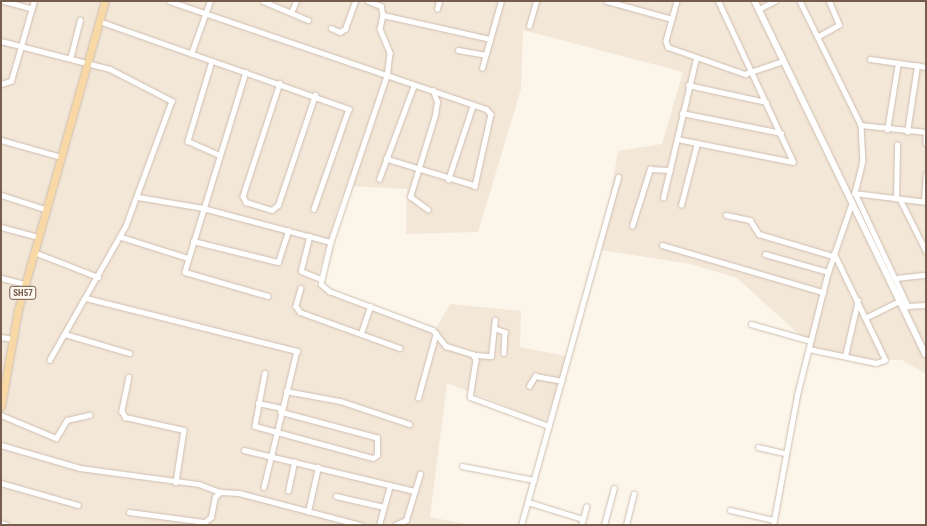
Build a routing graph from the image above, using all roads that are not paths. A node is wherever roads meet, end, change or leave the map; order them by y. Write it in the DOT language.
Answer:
graph roads {
  1 [pos="4,1"];
  2 [pos="34,1"];
  3 [pos="101,1"];
  4 [pos="105,1"];
  5 [pos="169,1"];
  6 [pos="210,1"];
  7 [pos="263,1"];
  8 [pos="296,1"];
  9 [pos="355,1"];
  10 [pos="368,1"];
  11 [pos="439,1"];
  12 [pos="501,1"];
  13 [pos="536,1"];
  14 [pos="607,1"];
  15 [pos="677,1"];
  16 [pos="718,1"];
  17 [pos="755,1"];
  18 [pos="775,1"];
  19 [pos="800,1"];
  20 [pos="829,1"];
  21 [pos="31,8"];
  22 [pos="436,9"];
  23 [pos="759,9"];
  24 [pos="291,12"];
  25 [pos="205,13"];
  26 [pos="383,14"];
  27 [pos="80,20"];
  28 [pos="308,20"];
  29 [pos="672,20"];
  30 [pos="99,21"];
  31 [pos="530,26"];
  32 [pos="331,28"];
  33 [pos="817,37"];
  34 [pos="490,39"];
  35 [pos="1,41"];
  36 [pos="22,47"];
  37 [pos="458,50"];
  38 [pos="191,54"];
  39 [pos="485,55"];
  40 [pos="696,58"];
  41 [pos="70,59"];
  42 [pos="870,59"];
  43 [pos="212,61"];
  44 [pos="783,61"];
  45 [pos="86,63"];
  46 [pos="898,63"];
  47 [pos="917,66"];
  48 [pos="926,67"];
  49 [pos="482,68"];
  50 [pos="246,72"];
  51 [pos="753,74"];
  52 [pos="387,76"];
  53 [pos="280,83"];
  54 [pos="1,84"];
  55 [pos="414,85"];
  56 [pos="688,85"];
  57 [pos="433,91"];
  58 [pos="315,95"];
  59 [pos="766,102"];
  60 [pos="473,105"];
  61 [pos="682,113"];
  62 [pos="861,125"];
  63 [pos="887,130"];
  64 [pos="907,132"];
  65 [pos="926,132"];
  66 [pos="781,133"];
  67 [pos="926,136"];
  68 [pos="678,139"];
  69 [pos="1,140"];
  70 [pos="697,143"];
  71 [pos="926,143"];
  72 [pos="897,145"];
  73 [pos="219,155"];
  74 [pos="58,156"];
  75 [pos="386,159"];
  76 [pos="418,170"];
  77 [pos="670,170"];
  78 [pos="926,175"];
  79 [pos="618,177"];
  80 [pos="379,179"];
  81 [pos="448,180"];
  82 [pos="53,181"];
  83 [pos="844,192"];
  84 [pos="855,193"];
  85 [pos="1,195"];
  86 [pos="138,197"];
  87 [pos="663,198"];
  88 [pos="898,199"];
  89 [pos="925,201"];
  90 [pos="681,205"];
  91 [pos="851,206"];
  92 [pos="203,208"];
  93 [pos="45,209"];
  94 [pos="314,209"];
  95 [pos="428,210"];
  96 [pos="726,215"];
  97 [pos="632,226"];
  98 [pos="1,227"];
  99 [pos="288,231"];
  100 [pos="310,236"];
  101 [pos="38,237"];
  102 [pos="121,237"];
  103 [pos="193,241"];
  104 [pos="331,242"];
  105 [pos="662,245"];
  106 [pos="926,251"];
  107 [pos="34,252"];
  108 [pos="765,254"];
  109 [pos="833,255"];
  110 [pos="188,258"];
  111 [pos="828,272"];
  112 [pos="926,274"];
  113 [pos="98,277"];
  114 [pos="1,278"];
  115 [pos="896,278"];
  116 [pos="321,279"];
  117 [pos="25,284"];
  118 [pos="301,288"];
  119 [pos="823,292"];
  120 [pos="268,296"];
  121 [pos="86,298"];
  122 [pos="858,300"];
  123 [pos="899,304"];
  124 [pos="908,306"];
  125 [pos="926,306"];
  126 [pos="370,307"];
  127 [pos="867,317"];
  128 [pos="495,320"];
  129 [pos="751,324"];
  130 [pos="494,328"];
  131 [pos="361,333"];
  132 [pos="436,333"];
  133 [pos="65,334"];
  134 [pos="1,337"];
  135 [pos="13,339"];
  136 [pos="811,340"];
  137 [pos="400,348"];
  138 [pos="809,349"];
  139 [pos="129,353"];
  140 [pos="504,353"];
  141 [pos="926,354"];
  142 [pos="474,355"];
  143 [pos="845,356"];
  144 [pos="50,360"];
  145 [pos="265,373"];
  146 [pos="129,377"];
  147 [pos="562,381"];
  148 [pos="529,386"];
  149 [pos="286,391"];
  150 [pos="418,398"];
  151 [pos="258,403"];
  152 [pos="1,406"];
  153 [pos="281,410"];
  154 [pos="1,415"];
  155 [pos="89,415"];
  156 [pos="409,424"];
  157 [pos="549,426"];
  158 [pos="276,432"];
  159 [pos="1,444"];
  160 [pos="758,447"];
  161 [pos="244,450"];
  162 [pos="784,453"];
  163 [pos="270,456"];
  164 [pos="294,462"];
  165 [pos="462,466"];
  166 [pos="318,467"];
  167 [pos="420,474"];
  168 [pos="534,480"];
  169 [pos="176,482"];
  170 [pos="1,483"];
  171 [pos="390,485"];
  172 [pos="264,487"];
  173 [pos="614,488"];
  174 [pos="288,491"];
  175 [pos="415,491"];
  176 [pos="220,492"];
  177 [pos="634,494"];
  178 [pos="336,496"];
  179 [pos="528,502"];
  180 [pos="78,505"];
  181 [pos="384,507"];
  182 [pos="586,507"];
  183 [pos="730,510"];
  184 [pos="129,512"];
  185 [pos="308,512"];
  186 [pos="583,519"];
  187 [pos="1,523"];
  188 [pos="774,523"];
  189 [pos="7,525"];
  190 [pos="360,525"];
  191 [pos="379,525"];
  192 [pos="395,525"];
  193 [pos="521,525"];
  194 [pos="581,525"];
  195 [pos="604,525"];
  196 [pos="626,525"];
  1 -- 21 [label="street"];
  2 -- 21 [label="street"];
  3 -- 45 [label="main road, SH57"];
  4 -- 30 [label="main road, SH57"];
  5 -- 25 [label="street"];
  6 -- 25 [label="street"];
  7 -- 24 [label="street"];
  8 -- 24 [label="street"];
  9 -- 32 [label="street"];
  10 -- 26 [label="street"];
  11 -- 22 [label="street"];
  12 -- 34 [label="street"];
  13 -- 31 [label="street"];
  14 -- 29 [label="street"];
  15 -- 29 [label="street"];
  16 -- 51 [label="street"];
  17 -- 23 [label="street"];
  18 -- 23 [label="street"];
  19 -- 33 [label="street"];
  20 -- 33 [label="street"];
  21 -- 36 [label="street"];
  23 -- 44 [label="street"];
  24 -- 28 [label="street"];
  25 -- 38 [label="street"];
  25 -- 52 [label="street"];
  26 -- 34 [label="street"];
  26 -- 52 [label="street"];
  27 -- 41 [label="street"];
  29 -- 40 [label="street"];
  30 -- 38 [label="street"];
  30 -- 45 [label="main road, SH57"];
  33 -- 62 [label="street"];
  34 -- 39 [label="street"];
  35 -- 36 [label="street"];
  36 -- 41 [label="street"];
  36 -- 54 [label="street"];
  37 -- 39 [label="street"];
  38 -- 43 [label="street"];
  39 -- 49 [label="street"];
  40 -- 51 [label="street"];
  40 -- 56 [label="street"];
  41 -- 45 [label="street"];
  42 -- 46 [label="street"];
  43 -- 50 [label="street"];
  43 -- 73 [label="street"];
  44 -- 51 [label="street"];
  44 -- 83 [label="street"];
  45 -- 74 [label="main road, SH57"];
  45 -- 82 [label="main road, SH57"];
  45 -- 86 [label="street"];
  46 -- 47 [label="street"];
  46 -- 63 [label="street"];
  47 -- 48 [label="street"];
  47 -- 64 [label="street"];
  50 -- 53 [label="street"];
  50 -- 73 [label="street"];
  51 -- 59 [label="street"];
  52 -- 55 [label="street"];
  52 -- 104 [label="street"];
  53 -- 58 [label="street"];
  53 -- 58 [label="street"];
  55 -- 57 [label="street"];
  55 -- 75 [label="street"];
  56 -- 59 [label="street"];
  56 -- 61 [label="street"];
  57 -- 60 [label="street"];
  57 -- 76 [label="street"];
  58 -- 94 [label="street"];
  59 -- 66 [label="street"];
  60 -- 81 [label="street"];
  60 -- 81 [label="street"];
  61 -- 66 [label="street"];
  61 -- 68 [label="street"];
  62 -- 63 [label="street"];
  62 -- 84 [label="street"];
  63 -- 64 [label="street"];
  64 -- 65 [label="street"];
  66 -- 70 [label="street"];
  67 -- 71 [label="street"];
  68 -- 70 [label="street"];
  68 -- 77 [label="street"];
  69 -- 74 [label="street"];
  70 -- 90 [label="street"];
  72 -- 88 [label="street"];
  73 -- 92 [label="street"];
  74 -- 82 [label="main road, SH57"];
  75 -- 76 [label="street"];
  75 -- 80 [label="street"];
  76 -- 81 [label="street"];
  76 -- 95 [label="street"];
  77 -- 87 [label="street"];
  77 -- 97 [label="street"];
  78 -- 89 [label="street"];
  79 -- 147 [label="street"];
  82 -- 93 [label="main road, SH57"];
  83 -- 84 [label="street"];
  83 -- 91 [label="street"];
  84 -- 88 [label="street"];
  84 -- 115 [label="street"];
  85 -- 93 [label="street"];
  86 -- 92 [label="street"];
  86 -- 102 [label="street"];
  88 -- 89 [label="street"];
  88 -- 106 [label="street"];
  91 -- 109 [label="street"];
  91 -- 123 [label="street"];
  92 -- 99 [label="street"];
  92 -- 103 [label="street"];
  93 -- 101 [label="main road, SH57"];
  96 -- 109 [label="street"];
  98 -- 101 [label="street"];
  99 -- 100 [label="street"];
  99 -- 103 [label="street"];
  100 -- 104 [label="street"];
  100 -- 116 [label="street"];
  101 -- 107 [label="main road, SH57"];
  102 -- 110 [label="street"];
  102 -- 113 [label="street"];
  103 -- 110 [label="street"];
  104 -- 116 [label="street"];
  105 -- 119 [label="street"];
  107 -- 113 [label="street"];
  107 -- 117 [label="main road, SH57"];
  108 -- 111 [label="street"];
  109 -- 111 [label="street"];
  109 -- 122 [label="street"];
  110 -- 120 [label="street"];
  111 -- 119 [label="street"];
  112 -- 115 [label="street"];
  113 -- 121 [label="street"];
  114 -- 117 [label="street"];
  115 -- 124 [label="street"];
  116 -- 126 [label="street"];
  117 -- 135 [label="main road, SH57"];
  118 -- 131 [label="street"];
  119 -- 136 [label="street"];
  121 -- 133 [label="street"];
  121 -- 149 [label="street"];
  122 -- 127 [label="street"];
  122 -- 143 [label="street"];
  123 -- 124 [label="street"];
  123 -- 127 [label="street"];
  123 -- 141 [label="street"];
  124 -- 125 [label="street"];
  126 -- 131 [label="street"];
  126 -- 132 [label="street"];
  127 -- 143 [label="street"];
  128 -- 130 [label="street"];
  129 -- 136 [label="street"];
  130 -- 140 [label="street"];
  130 -- 142 [label="street"];
  131 -- 137 [label="street"];
  132 -- 142 [label="street"];
  132 -- 150 [label="street"];
  133 -- 139 [label="street"];
  133 -- 144 [label="street"];
  134 -- 135 [label="street"];
  135 -- 152 [label="main road, SH57"];
  136 -- 138 [label="street"];
  138 -- 143 [label="street"];
  138 -- 162 [label="street"];
  142 -- 157 [label="street"];
  145 -- 151 [label="street"];
  146 -- 169 [label="street"];
  147 -- 148 [label="street"];
  147 -- 157 [label="street"];
  149 -- 153 [label="street"];
  149 -- 156 [label="street"];
  151 -- 153 [label="street"];
  151 -- 158 [label="street"];
  153 -- 158 [label="street"];
  153 -- 158 [label="street"];
  154 -- 155 [label="street"];
  157 -- 168 [label="street"];
  158 -- 163 [label="street"];
  159 -- 169 [label="street"];
  160 -- 162 [label="street"];
  161 -- 163 [label="street"];
  162 -- 188 [label="street"];
  163 -- 164 [label="street"];
  163 -- 172 [label="street"];
  164 -- 166 [label="street"];
  164 -- 174 [label="street"];
  165 -- 168 [label="street"];
  166 -- 171 [label="street"];
  166 -- 185 [label="street"];
  167 -- 175 [label="street"];
  168 -- 179 [label="street"];
  169 -- 176 [label="street"];
  170 -- 180 [label="street"];
  171 -- 175 [label="street"];
  171 -- 181 [label="street"];
  173 -- 195 [label="street"];
  175 -- 192 [label="street"];
  176 -- 184 [label="street"];
  176 -- 185 [label="street"];
  177 -- 196 [label="street"];
  178 -- 181 [label="street"];
  179 -- 186 [label="street"];
  179 -- 193 [label="street"];
  181 -- 191 [label="street"];
  182 -- 186 [label="street"];
  183 -- 188 [label="street"];
  185 -- 190 [label="street"];
  186 -- 194 [label="street"];
  187 -- 189 [label="street"];
}
